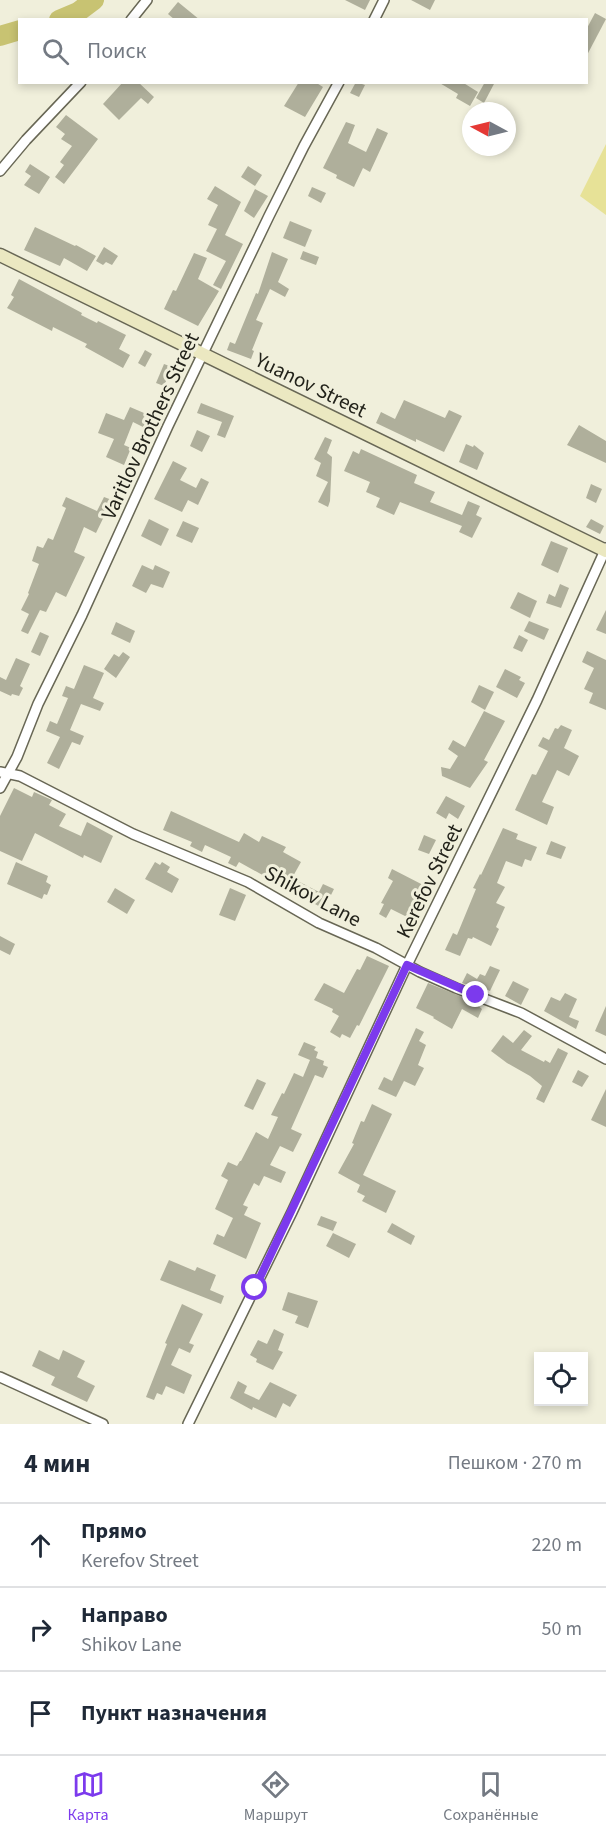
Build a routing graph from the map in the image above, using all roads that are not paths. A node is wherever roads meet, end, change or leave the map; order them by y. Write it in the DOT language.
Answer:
graph roads {
  1 [pos="147,0"];
  2 [pos="384,0"];
  3 [pos="133,18"];
  4 [pos="375,18"];
  5 [pos="79,84"];
  6 [pos="338,84"];
  7 [pos="0,171"];
  8 [pos="0,255"];
  9 [pos="203,353"];
  10 [pos="606,549"];
  11 [pos="4,773"];
  12 [pos="0,788"];
  13 [pos="407,965"];
  14 [pos="606,1059"];
  15 [pos="0,1377"];
  16 [pos="103,1424"];
  17 [pos="188,1424"];
  1 -- 3 [label="street"];
  2 -- 4 [label="street"];
  5 -- 7 [label="street"];
  6 -- 9 [label="street, Varitlov Brothers Street"];
  8 -- 9 [label="street, Yuanov Street"];
  9 -- 10 [label="street, Yuanov Street"];
  9 -- 11 [label="street, Varitlov Brothers Street"];
  10 -- 13 [label="street, Kerefov Street"];
  11 -- 12 [label="street, Varitlov Brothers Street"];
  11 -- 13 [label="street, Shikov Lane"];
  13 -- 14 [label="street, Shikov Lane"];
  13 -- 17 [label="street, Kerefov Street"];
  15 -- 16 [label="street"];
}
